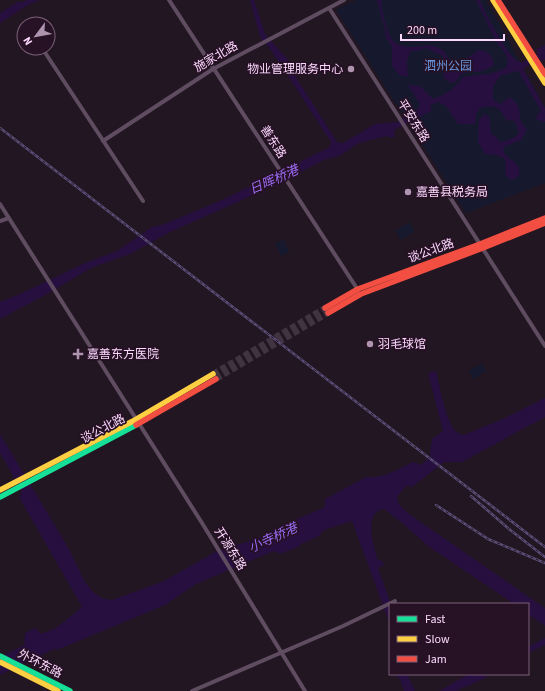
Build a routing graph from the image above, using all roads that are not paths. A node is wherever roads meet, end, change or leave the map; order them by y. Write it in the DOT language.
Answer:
graph roads {
  1 [pos="169,0"];
  2 [pos="344,0"];
  3 [pos="493,0"];
  4 [pos="498,0"];
  5 [pos="329,8"];
  6 [pos="530,55"];
  7 [pos="47,56"];
  8 [pos="536,64"];
  9 [pos="213,69"];
  10 [pos="545,74"];
  11 [pos="545,82"];
  12 [pos="103,141"];
  13 [pos="143,202"];
  14 [pos="0,204"];
  15 [pos="9,218"];
  16 [pos="545,218"];
  17 [pos="0,221"];
  18 [pos="545,223"];
  19 [pos="482,246"];
  20 [pos="360,292"];
  21 [pos="327,311"];
  22 [pos="545,346"];
  23 [pos="214,377"];
  24 [pos="138,421"];
  25 [pos="16,485"];
  26 [pos="0,490"];
  27 [pos="0,497"];
  28 [pos="395,601"];
  29 [pos="391,603"];
  30 [pos="389,604"];
  31 [pos="281,653"];
  32 [pos="0,656"];
  33 [pos="0,662"];
  34 [pos="34,676"];
  35 [pos="58,691"];
  36 [pos="70,691"];
  37 [pos="192,691"];
  38 [pos="305,691"];
  1 -- 9 [label="street, 善东路"];
  2 -- 5 [label="street, 施家北路"];
  3 -- 6 [label="main road"];
  4 -- 6 [label="main road"];
  5 -- 9 [label="street, 施家北路"];
  5 -- 19 [label="street, 平安东路"];
  6 -- 8 [label="main road"];
  7 -- 12 [label="street"];
  8 -- 10 [label="main road"];
  8 -- 11 [label="main road"];
  9 -- 12 [label="street, 施家北路"];
  9 -- 20 [label="street, 善东路"];
  12 -- 13 [label="street"];
  14 -- 15 [label="street, 开源东路"];
  15 -- 17 [label="street"];
  15 -- 24 [label="street, 开源东路"];
  16 -- 19 [label="main road, 谈公北路"];
  18 -- 19 [label="main road, 谈公北路"];
  19 -- 20 [label="main road, 谈公北路"];
  19 -- 22 [label="street, 平安东路"];
  20 -- 21 [label="main road, 谈公北路"];
  23 -- 24 [label="main road, 谈公北路"];
  24 -- 25 [label="main road, 谈公北路"];
  24 -- 31 [label="street, 开源东路"];
  25 -- 26 [label="main road, 谈公北路"];
  25 -- 27 [label="main road, 谈公北路"];
  28 -- 29 [label="street"];
  30 -- 31 [label="street"];
  31 -- 37 [label="street"];
  31 -- 38 [label="street, 开源东路"];
  32 -- 34 [label="main road, 外环东路"];
  33 -- 34 [label="main road, 外环东路"];
  34 -- 35 [label="main road, 外环东路"];
  34 -- 36 [label="main road, 外环东路"];
}
